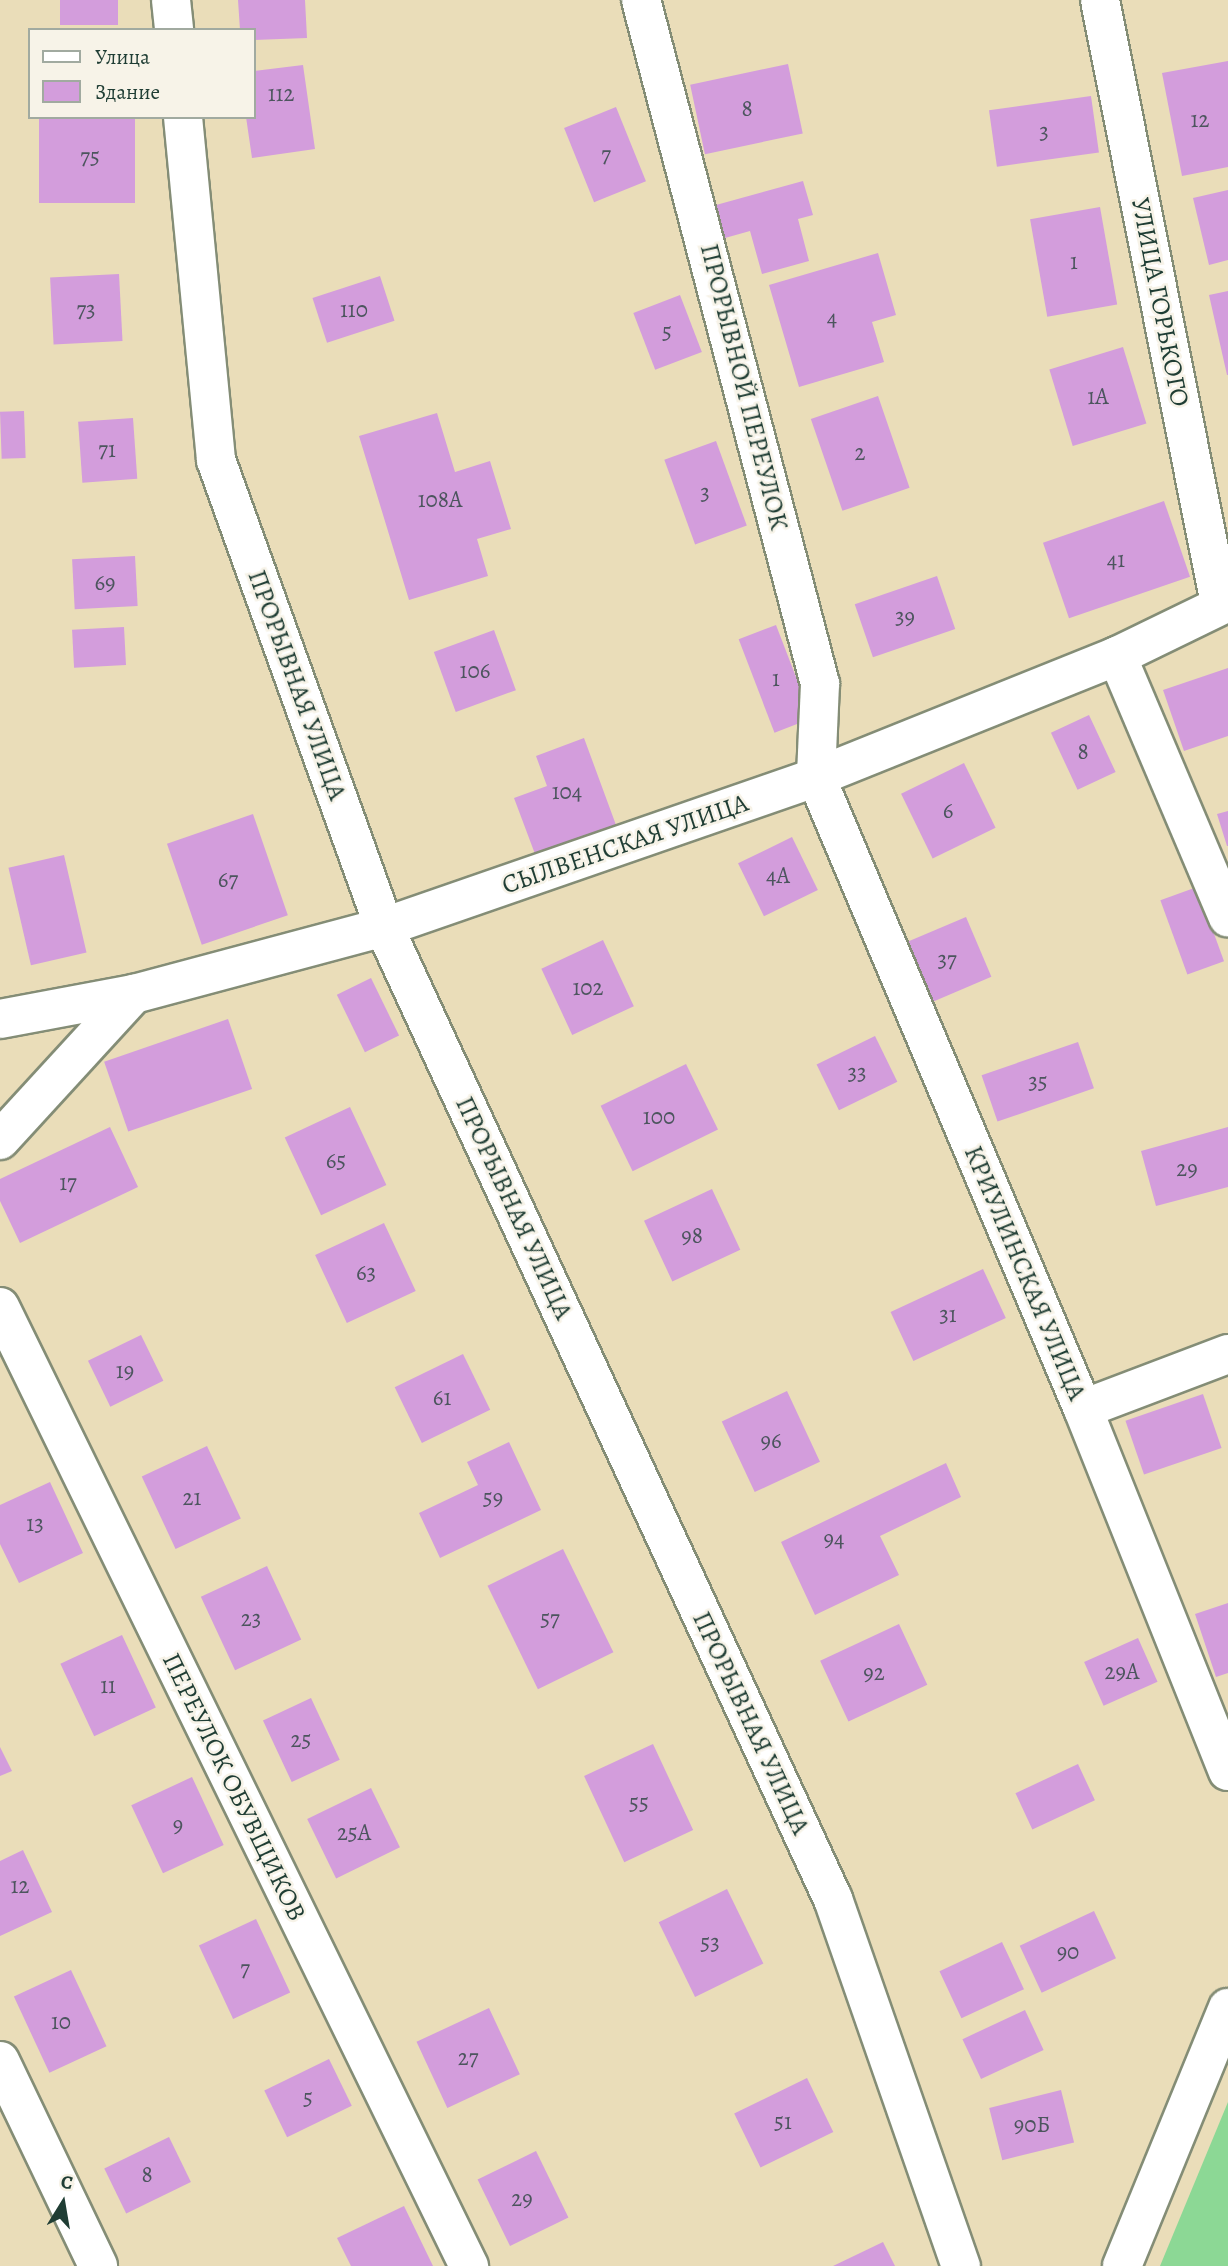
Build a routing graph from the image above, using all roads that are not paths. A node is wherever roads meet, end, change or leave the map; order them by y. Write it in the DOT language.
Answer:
graph roads {
  1 [pos="172,0"];
  2 [pos="641,0"];
  3 [pos="1100,0"];
  4 [pos="174,28"];
  5 [pos="183,119"];
  6 [pos="1224,603"];
  7 [pos="1117,656"];
  8 [pos="816,778"];
  9 [pos="1228,918"];
  10 [pos="384,927"];
  11 [pos="134,994"];
  12 [pos="0,1019"];
  13 [pos="0,1140"];
  14 [pos="0,1307"];
  15 [pos="1228,1354"];
  16 [pos="1083,1409"];
  17 [pos="1228,1771"];
  18 [pos="1228,2008"];
  19 [pos="0,2061"];
  20 [pos="98,2266"];
  21 [pos="469,2266"];
  22 [pos="961,2266"];
  23 [pos="1122,2266"];
  1 -- 4 [label="street"];
  2 -- 8 [label="street, ПРОРЫВНОЙ ПЕРЕУЛОК"];
  3 -- 6 [label="street, УЛИЦА ГОРЬКОГО"];
  5 -- 10 [label="street, ПРОРЫВНАЯ УЛИЦА"];
  6 -- 7 [label="street, СЫЛВЕНСКАЯ УЛИЦА"];
  7 -- 8 [label="street, СЫЛВЕНСКАЯ УЛИЦА"];
  7 -- 9 [label="street"];
  8 -- 10 [label="street, СЫЛВЕНСКАЯ УЛИЦА"];
  8 -- 16 [label="street, КРИУЛИНСКАЯ УЛИЦА"];
  10 -- 11 [label="street, СЫЛВЕНСКАЯ УЛИЦА"];
  10 -- 22 [label="street, ПРОРЫВНАЯ УЛИЦА"];
  11 -- 12 [label="street, СЫЛВЕНСКАЯ УЛИЦА"];
  11 -- 13 [label="street"];
  14 -- 21 [label="street, ПЕРЕУЛОК ОБУВЩИКОВ"];
  15 -- 16 [label="street"];
  16 -- 17 [label="street, КРИУЛИНСКАЯ УЛИЦА"];
  18 -- 23 [label="street"];
  19 -- 20 [label="street"];
}
